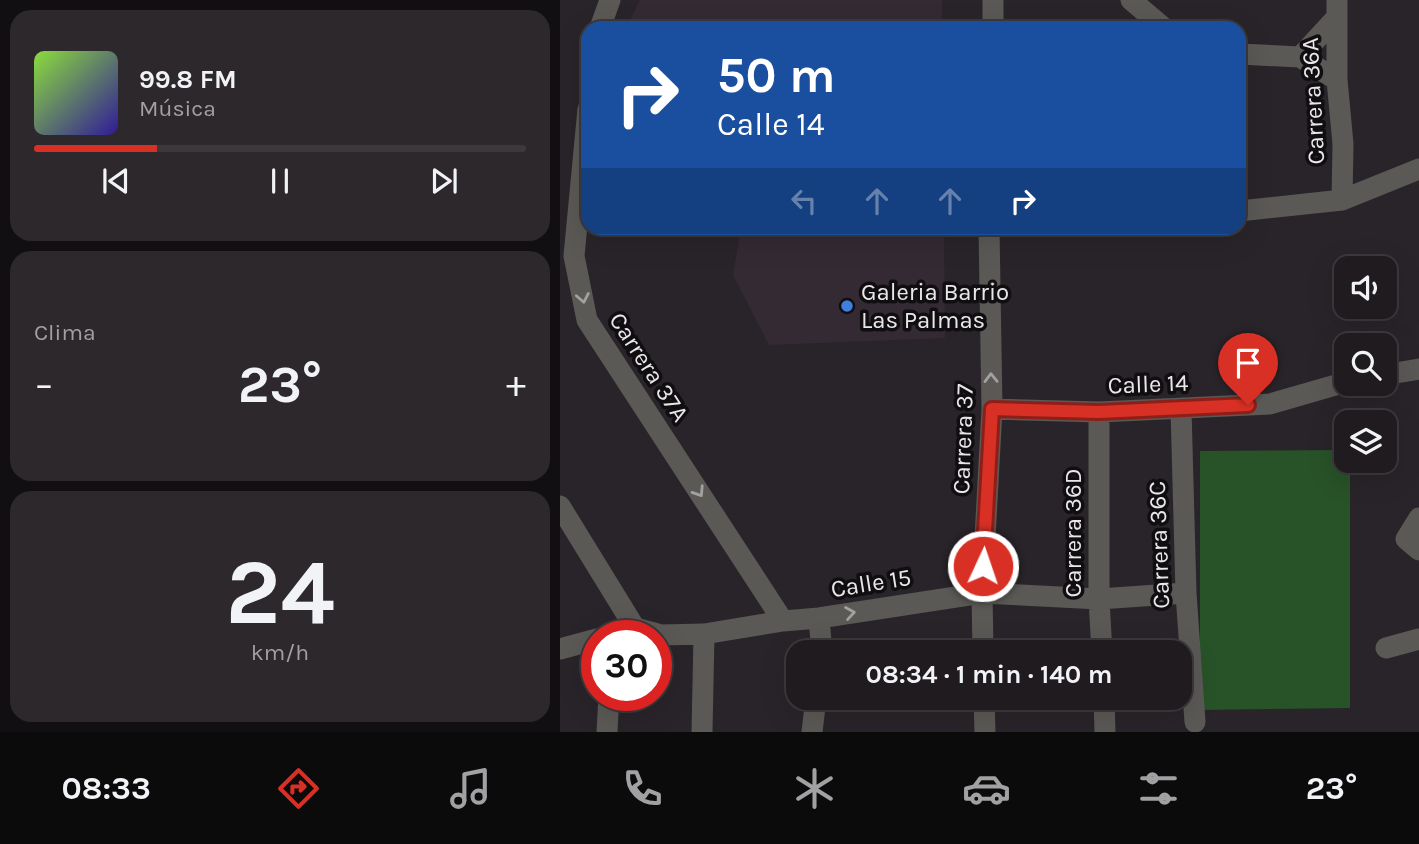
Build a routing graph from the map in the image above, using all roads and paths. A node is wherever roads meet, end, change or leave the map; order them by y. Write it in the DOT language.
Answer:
graph roads {
  1 [pos="610,0"];
  2 [pos="993,0"];
  3 [pos="1131,0"];
  4 [pos="1336,9"];
  5 [pos="602,21"];
  6 [pos="993,21"];
  7 [pos="1156,21"];
  8 [pos="1246,54"];
  9 [pos="1300,57"];
  10 [pos="1337,80"];
  11 [pos="581,159"];
  12 [pos="1419,169"];
  13 [pos="1342,200"];
  14 [pos="1246,210"];
  15 [pos="989,235"];
  16 [pos="567,258"];
  17 [pos="1419,369"];
  18 [pos="1397,373"];
  19 [pos="1334,385"];
  20 [pos="992,409"];
  21 [pos="1181,409"];
  22 [pos="1099,412"];
  23 [pos="560,506"];
  24 [pos="1419,518"];
  25 [pos="1413,545"];
  26 [pos="982,593"];
  27 [pos="1186,593"];
  28 [pos="1099,599"];
  29 [pos="819,618"];
  30 [pos="630,620"];
  31 [pos="783,621"];
  32 [pos="704,634"];
  33 [pos="672,635"];
  34 [pos="1419,639"];
  35 [pos="821,640"];
  36 [pos="983,640"];
  37 [pos="1101,640"];
  38 [pos="581,643"];
  39 [pos="1386,648"];
  40 [pos="560,649"];
  41 [pos="815,710"];
  42 [pos="984,710"];
  43 [pos="1104,710"];
  44 [pos="608,711"];
  45 [pos="1195,722"];
  46 [pos="607,732"];
  47 [pos="702,732"];
  48 [pos="812,732"];
  49 [pos="985,732"];
  50 [pos="1105,732"];
  1 -- 5 [label="street"];
  2 -- 6 [label="street"];
  3 -- 7 [label="street"];
  4 -- 9 [label="street"];
  4 -- 10 [label="street, Carrera 36A"];
  8 -- 9 [label="street"];
  9 -- 10 [label="street"];
  10 -- 13 [label="street, Carrera 36A"];
  11 -- 16 [label="street, Carrera 37A"];
  12 -- 13 [label="street"];
  13 -- 14 [label="street"];
  20 -- 15 [label="street, Carrera 37, one-way"];
  16 -- 31 [label="street, Carrera 37A, one-way"];
  17 -- 18 [label="street"];
  19 -- 21 [label="street, Calle 14"];
  20 -- 22 [label="street, Calle 14"];
  20 -- 26 [label="street, Carrera 37"];
  21 -- 22 [label="street, Calle 14"];
  21 -- 27 [label="street, Carrera 36C"];
  22 -- 28 [label="street, Carrera 36D"];
  23 -- 30 [label="street"];
  24 -- 25 [label="street"];
  26 -- 28 [label="street, Calle 15"];
  29 -- 26 [label="street, Calle 15, one-way"];
  26 -- 36 [label="street, Carrera 37"];
  27 -- 28 [label="street, Calle 15"];
  27 -- 45 [label="street, Carrera 36C"];
  28 -- 37 [label="street, Carrera 36D"];
  29 -- 31 [label="street, Calle 15"];
  29 -- 35 [label="street"];
  31 -- 32 [label="street, Calle 15"];
  32 -- 33 [label="street, Calle 15"];
  32 -- 47 [label="street"];
  34 -- 39 [label="street"];
  38 -- 40 [label="street"];
  41 -- 48 [label="street"];
  42 -- 49 [label="street"];
  43 -- 50 [label="street"];
  44 -- 46 [label="street"];
}
